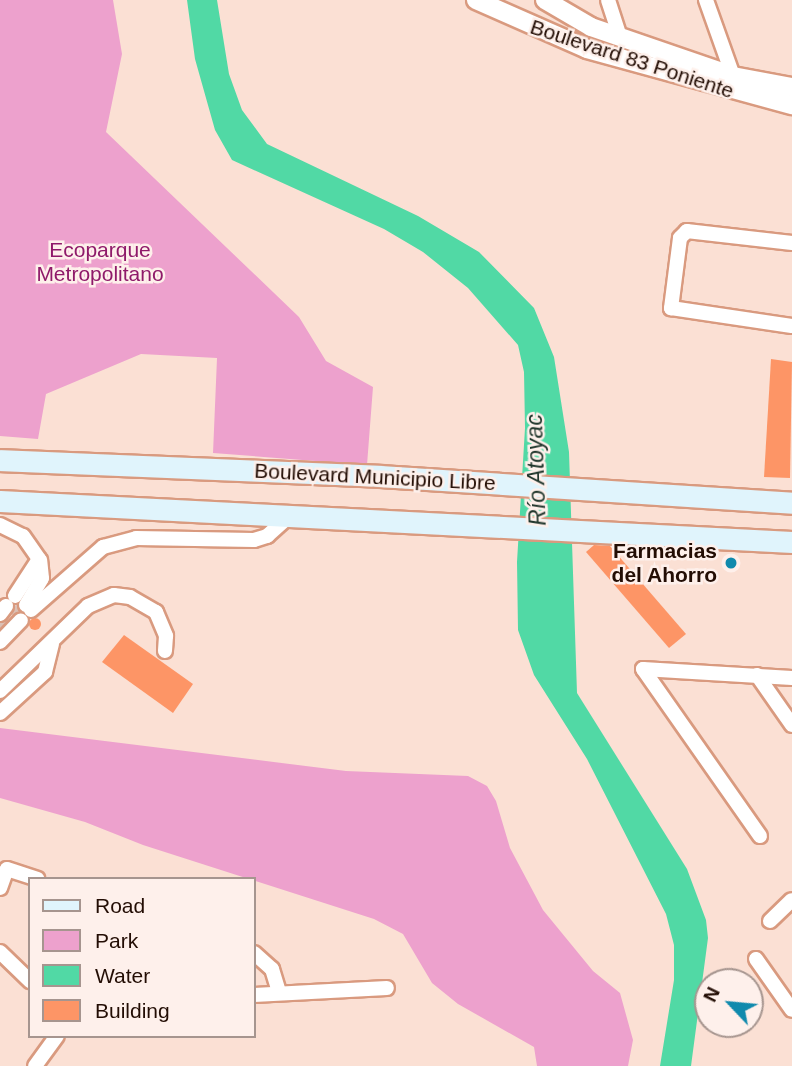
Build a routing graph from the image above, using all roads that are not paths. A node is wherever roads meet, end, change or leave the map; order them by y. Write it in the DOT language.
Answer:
graph roads {
  1 [pos="476,0"];
  2 [pos="545,0"];
  3 [pos="608,0"];
  4 [pos="706,0"];
  5 [pos="620,37"];
  6 [pos="733,76"];
  7 [pos="792,88"];
  8 [pos="792,106"];
  9 [pos="792,243"];
  10 [pos="792,326"];
  11 [pos="0,460"];
  12 [pos="0,501"];
  13 [pos="792,503"];
  14 [pos="289,516"];
  15 [pos="0,525"];
  16 [pos="792,542"];
  17 [pos="16,609"];
  18 [pos="0,642"];
  19 [pos="52,644"];
  20 [pos="164,651"];
  21 [pos="757,675"];
  22 [pos="792,678"];
  23 [pos="0,691"];
  24 [pos="0,713"];
  25 [pos="792,725"];
  26 [pos="760,836"];
  27 [pos="31,877"];
  28 [pos="0,888"];
  29 [pos="792,900"];
  30 [pos="770,921"];
  31 [pos="0,953"];
  32 [pos="256,955"];
  33 [pos="756,959"];
  34 [pos="28,979"];
  35 [pos="387,988"];
  36 [pos="279,992"];
  37 [pos="256,995"];
  38 [pos="792,1010"];
  39 [pos="56,1038"];
  40 [pos="35,1066"];
  1 -- 8 [label="street, Boulevard 83 Poniente"];
  2 -- 5 [label="street, Boulevard 83 Poniente"];
  3 -- 5 [label="street"];
  4 -- 6 [label="street"];
  5 -- 6 [label="street, Boulevard 83 Poniente"];
  6 -- 7 [label="street, Boulevard 83 Poniente"];
  9 -- 10 [label="street"];
  11 -- 13 [label="main road, Boulevard Municipio Libre"];
  12 -- 14 [label="main road, Boulevard Municipio Libre"];
  14 -- 16 [label="main road, Boulevard Municipio Libre"];
  14 -- 17 [label="street"];
  15 -- 17 [label="street"];
  17 -- 18 [label="street"];
  19 -- 20 [label="street"];
  19 -- 23 [label="street"];
  19 -- 24 [label="street"];
  21 -- 22 [label="street"];
  21 -- 25 [label="street"];
  21 -- 26 [label="street"];
  27 -- 28 [label="street"];
  29 -- 30 [label="street"];
  31 -- 34 [label="street"];
  32 -- 36 [label="street"];
  33 -- 38 [label="street"];
  35 -- 36 [label="street"];
  36 -- 37 [label="street"];
  39 -- 40 [label="street"];
}
